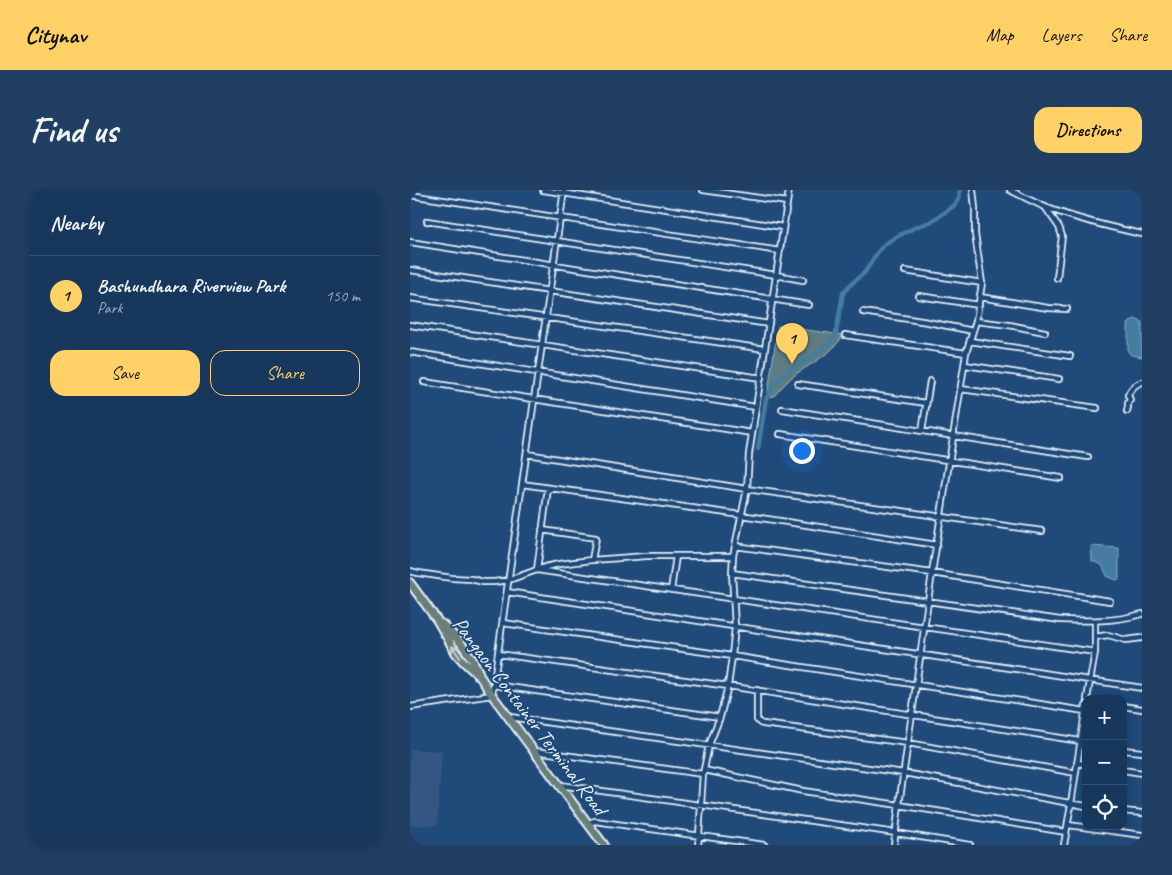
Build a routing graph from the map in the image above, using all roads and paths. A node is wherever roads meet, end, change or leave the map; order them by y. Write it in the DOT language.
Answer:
graph roads {
  1 [pos="543,190"];
  2 [pos="703,190"];
  3 [pos="789,190"];
  4 [pos="973,190"];
  5 [pos="1010,190"];
  6 [pos="564,192"];
  7 [pos="410,195"];
  8 [pos="787,202"];
  9 [pos="1045,207"];
  10 [pos="560,217"];
  11 [pos="427,221"];
  12 [pos="783,227"];
  13 [pos="1142,234"];
  14 [pos="557,241"];
  15 [pos="410,242"];
  16 [pos="780,251"];
  17 [pos="553,264"];
  18 [pos="410,270"];
  19 [pos="905,271"];
  20 [pos="776,275"];
  21 [pos="1057,278"];
  22 [pos="803,280"];
  23 [pos="982,282"];
  24 [pos="550,291"];
  25 [pos="919,296"];
  26 [pos="980,297"];
  27 [pos="410,298"];
  28 [pos="772,299"];
  29 [pos="809,305"];
  30 [pos="979,305"];
  31 [pos="1067,309"];
  32 [pos="863,312"];
  33 [pos="546,318"];
  34 [pos="976,321"];
  35 [pos="769,324"];
  36 [pos="410,325"];
  37 [pos="973,331"];
  38 [pos="1045,332"];
  39 [pos="845,335"];
  40 [pos="970,341"];
  41 [pos="542,345"];
  42 [pos="765,349"];
  43 [pos="410,352"];
  44 [pos="966,353"];
  45 [pos="1070,356"];
  46 [pos="965,365"];
  47 [pos="538,371"];
  48 [pos="760,378"];
  49 [pos="1059,379"];
  50 [pos="930,381"];
  51 [pos="424,382"];
  52 [pos="1142,382"];
  53 [pos="798,384"];
  54 [pos="961,389"];
  55 [pos="534,399"];
  56 [pos="926,403"];
  57 [pos="756,407"];
  58 [pos="1097,408"];
  59 [pos="782,409"];
  60 [pos="1127,411"];
  61 [pos="922,431"];
  62 [pos="752,433"];
  63 [pos="780,434"];
  64 [pos="954,436"];
  65 [pos="526,454"];
  66 [pos="1088,457"];
  67 [pos="950,460"];
  68 [pos="1061,478"];
  69 [pos="522,484"];
  70 [pos="548,488"];
  71 [pos="747,489"];
  72 [pos="741,515"];
  73 [pos="941,518"];
  74 [pos="542,530"];
  75 [pos="1042,531"];
  76 [pos="735,546"];
  77 [pos="937,546"];
  78 [pos="676,556"];
  79 [pos="733,556"];
  80 [pos="592,560"];
  81 [pos="537,570"];
  82 [pos="410,571"];
  83 [pos="732,573"];
  84 [pos="932,573"];
  85 [pos="509,580"];
  86 [pos="410,583"];
  87 [pos="671,590"];
  88 [pos="507,592"];
  89 [pos="733,599"];
  90 [pos="929,600"];
  91 [pos="1110,601"];
  92 [pos="1142,614"];
  93 [pos="1096,622"];
  94 [pos="503,624"];
  95 [pos="735,627"];
  96 [pos="924,627"];
  97 [pos="1095,637"];
  98 [pos="1142,638"];
  99 [pos="1095,652"];
  100 [pos="498,654"];
  101 [pos="921,654"];
  102 [pos="732,656"];
  103 [pos="1091,680"];
  104 [pos="494,685"];
  105 [pos="916,685"];
  106 [pos="728,686"];
  107 [pos="1142,688"];
  108 [pos="757,690"];
  109 [pos="492,695"];
  110 [pos="1088,695"];
  111 [pos="410,707"];
  112 [pos="1127,707"];
  113 [pos="1082,708"];
  114 [pos="1142,709"];
  115 [pos="912,714"];
  116 [pos="510,717"];
  117 [pos="720,717"];
  118 [pos="908,743"];
  119 [pos="1082,743"];
  120 [pos="709,745"];
  121 [pos="1127,750"];
  122 [pos="535,751"];
  123 [pos="1142,752"];
  124 [pos="1077,763"];
  125 [pos="1082,764"];
  126 [pos="1127,771"];
  127 [pos="704,772"];
  128 [pos="904,773"];
  129 [pos="1076,773"];
  130 [pos="1142,773"];
  131 [pos="560,785"];
  132 [pos="701,804"];
  133 [pos="1071,804"];
  134 [pos="899,805"];
  135 [pos="1082,805"];
  136 [pos="1127,811"];
  137 [pos="1142,813"];
  138 [pos="588,823"];
  139 [pos="1068,825"];
  140 [pos="1066,832"];
  141 [pos="896,833"];
  142 [pos="699,835"];
  143 [pos="1142,835"];
  144 [pos="604,845"];
  145 [pos="698,845"];
  146 [pos="764,845"];
  147 [pos="894,845"];
  148 [pos="970,845"];
  149 [pos="1064,845"];
  1 -- 6 [label="street"];
  2 -- 8 [label="street"];
  3 -- 8 [label="street"];
  4 -- 23 [label="street"];
  5 -- 9 [label="street"];
  6 -- 10 [label="street"];
  6 -- 12 [label="street"];
  7 -- 10 [label="street"];
  8 -- 12 [label="street"];
  9 -- 13 [label="street"];
  9 -- 21 [label="street"];
  10 -- 14 [label="street"];
  10 -- 16 [label="street"];
  11 -- 14 [label="street"];
  12 -- 16 [label="street"];
  14 -- 17 [label="street"];
  14 -- 20 [label="street"];
  15 -- 17 [label="street"];
  16 -- 20 [label="street"];
  17 -- 24 [label="street"];
  17 -- 28 [label="street"];
  18 -- 24 [label="street"];
  19 -- 23 [label="street"];
  20 -- 22 [label="street"];
  20 -- 28 [label="street"];
  23 -- 26 [label="street"];
  24 -- 33 [label="street"];
  24 -- 35 [label="street"];
  25 -- 30 [label="street"];
  26 -- 30 [label="street"];
  26 -- 31 [label="street"];
  27 -- 33 [label="street"];
  28 -- 29 [label="street"];
  28 -- 35 [label="street"];
  30 -- 34 [label="street"];
  32 -- 37 [label="street"];
  33 -- 41 [label="street"];
  33 -- 42 [label="street"];
  34 -- 37 [label="street"];
  34 -- 38 [label="street"];
  35 -- 42 [label="street"];
  36 -- 41 [label="street"];
  37 -- 40 [label="street"];
  39 -- 44 [label="street"];
  40 -- 44 [label="street"];
  40 -- 45 [label="street"];
  41 -- 47 [label="street"];
  41 -- 48 [label="street"];
  42 -- 48 [label="street"];
  43 -- 47 [label="street"];
  44 -- 46 [label="street"];
  46 -- 49 [label="street"];
  46 -- 54 [label="street"];
  47 -- 55 [label="street"];
  47 -- 57 [label="street"];
  48 -- 57 [label="street"];
  50 -- 56 [label="street"];
  51 -- 55 [label="street"];
  52 -- 60 [label="street"];
  53 -- 56 [label="street"];
  54 -- 58 [label="street"];
  54 -- 64 [label="street"];
  55 -- 62 [label="street"];
  55 -- 65 [label="street"];
  56 -- 61 [label="street"];
  57 -- 62 [label="street"];
  59 -- 61 [label="street"];
  61 -- 64 [label="street"];
  62 -- 71 [label="street"];
  63 -- 67 [label="street"];
  64 -- 66 [label="street"];
  64 -- 67 [label="street"];
  65 -- 69 [label="street"];
  65 -- 71 [label="street"];
  67 -- 68 [label="street"];
  67 -- 73 [label="street"];
  69 -- 70 [label="street"];
  69 -- 85 [label="street"];
  70 -- 72 [label="street"];
  70 -- 74 [label="street"];
  71 -- 72 [label="street"];
  71 -- 73 [label="street"];
  72 -- 76 [label="street"];
  72 -- 77 [label="street"];
  73 -- 75 [label="street"];
  73 -- 77 [label="street"];
  74 -- 80 [label="street"];
  74 -- 81 [label="street"];
  76 -- 79 [label="street"];
  76 -- 84 [label="street"];
  77 -- 84 [label="street"];
  78 -- 79 [label="street"];
  78 -- 80 [label="street"];
  78 -- 87 [label="street"];
  79 -- 83 [label="street"];
  80 -- 81 [label="street"];
  81 -- 85 [label="street"];
  81 -- 87 [label="street"];
  82 -- 85 [label="street"];
  83 -- 89 [label="street"];
  83 -- 90 [label="street"];
  84 -- 90 [label="street"];
  84 -- 91 [label="street"];
  85 -- 88 [label="street"];
  86 -- 109 [label="highway, Pangaon Container Terminal Road"];
  87 -- 89 [label="street"];
  88 -- 94 [label="street"];
  88 -- 95 [label="street"];
  89 -- 95 [label="street"];
  89 -- 96 [label="street"];
  90 -- 93 [label="street"];
  90 -- 96 [label="street"];
  92 -- 93 [label="street"];
  93 -- 97 [label="street"];
  94 -- 100 [label="street"];
  94 -- 102 [label="street"];
  95 -- 101 [label="street"];
  95 -- 102 [label="street"];
  96 -- 99 [label="street"];
  96 -- 101 [label="street"];
  97 -- 98 [label="street"];
  97 -- 99 [label="street"];
  99 -- 103 [label="street"];
  100 -- 104 [label="street"];
  100 -- 106 [label="street"];
  101 -- 103 [label="street"];
  101 -- 105 [label="street"];
  102 -- 105 [label="street"];
  102 -- 106 [label="street"];
  103 -- 107 [label="street"];
  103 -- 110 [label="street"];
  104 -- 109 [label="street"];
  104 -- 117 [label="street"];
  105 -- 113 [label="street"];
  105 -- 115 [label="street"];
  106 -- 108 [label="street"];
  106 -- 117 [label="street"];
  108 -- 115 [label="street"];
  108 -- 118 [label="street"];
  109 -- 111 [label="street"];
  109 -- 116 [label="highway, Pangaon Container Terminal Road"];
  112 -- 114 [label="street"];
  115 -- 118 [label="street"];
  115 -- 119 [label="street"];
  116 -- 120 [label="street"];
  116 -- 122 [label="highway, Pangaon Container Terminal Road"];
  117 -- 120 [label="street"];
  118 -- 128 [label="street"];
  118 -- 129 [label="street"];
  119 -- 124 [label="street"];
  120 -- 127 [label="street"];
  120 -- 128 [label="street"];
  121 -- 123 [label="street"];
  122 -- 127 [label="street"];
  122 -- 131 [label="highway, Pangaon Container Terminal Road"];
  124 -- 125 [label="street"];
  124 -- 129 [label="street"];
  126 -- 130 [label="street"];
  127 -- 132 [label="street"];
  127 -- 134 [label="street"];
  128 -- 133 [label="street"];
  128 -- 134 [label="street"];
  129 -- 133 [label="street"];
  131 -- 132 [label="street"];
  131 -- 138 [label="highway, Pangaon Container Terminal Road"];
  132 -- 141 [label="street"];
  132 -- 142 [label="street"];
  133 -- 135 [label="street"];
  133 -- 139 [label="street"];
  134 -- 140 [label="street"];
  134 -- 141 [label="street"];
  136 -- 137 [label="street"];
  138 -- 142 [label="street"];
  138 -- 144 [label="highway, Pangaon Container Terminal Road"];
  139 -- 140 [label="street"];
  139 -- 143 [label="street"];
  140 -- 149 [label="street"];
  141 -- 147 [label="street"];
  141 -- 148 [label="street"];
  142 -- 145 [label="street"];
  142 -- 146 [label="street"];
}
